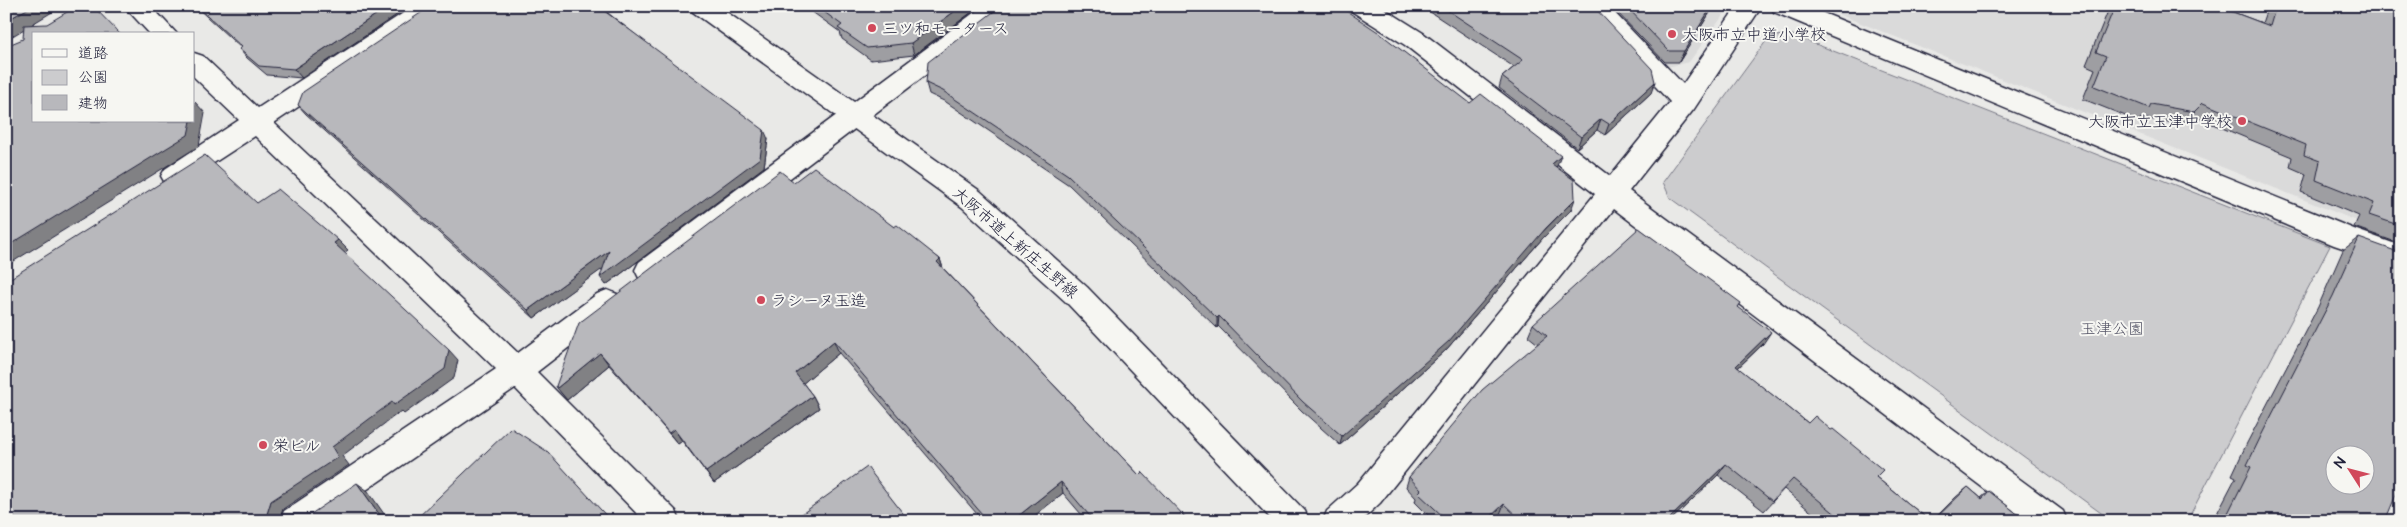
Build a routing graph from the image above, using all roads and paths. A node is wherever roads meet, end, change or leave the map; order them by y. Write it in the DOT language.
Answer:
graph roads {
  1 [pos="136,6"];
  2 [pos="432,6"];
  3 [pos="702,6"];
  4 [pos="1000,6"];
  5 [pos="1361,6"];
  6 [pos="1593,6"];
  7 [pos="1750,6"];
  8 [pos="1782,6"];
  9 [pos="162,32"];
  10 [pos="195,63"];
  11 [pos="1685,102"];
  12 [pos="852,115"];
  13 [pos="258,123"];
  14 [pos="157,187"];
  15 [pos="1612,193"];
  16 [pos="2401,257"];
  17 [pos="517,371"];
  18 [pos="296,521"];
  19 [pos="665,521"];
  20 [pos="1294,521"];
  21 [pos="1338,521"];
  22 [pos="2052,521"];
  1 -- 9 [label="street"];
  2 -- 13 [label="street"];
  3 -- 12 [label="street, 大阪市道上新庄生野線"];
  4 -- 12 [label="street"];
  5 -- 15 [label="street"];
  6 -- 11 [label="street"];
  7 -- 11 [label="street"];
  8 -- 16 [label="street"];
  10 -- 13 [label="street"];
  11 -- 15 [label="street"];
  12 -- 17 [label="street"];
  12 -- 20 [label="street, 大阪市道上新庄生野線"];
  13 -- 14 [label="street"];
  13 -- 17 [label="street"];
  15 -- 21 [label="street"];
  15 -- 22 [label="street"];
  17 -- 18 [label="street"];
  17 -- 19 [label="street"];
}
